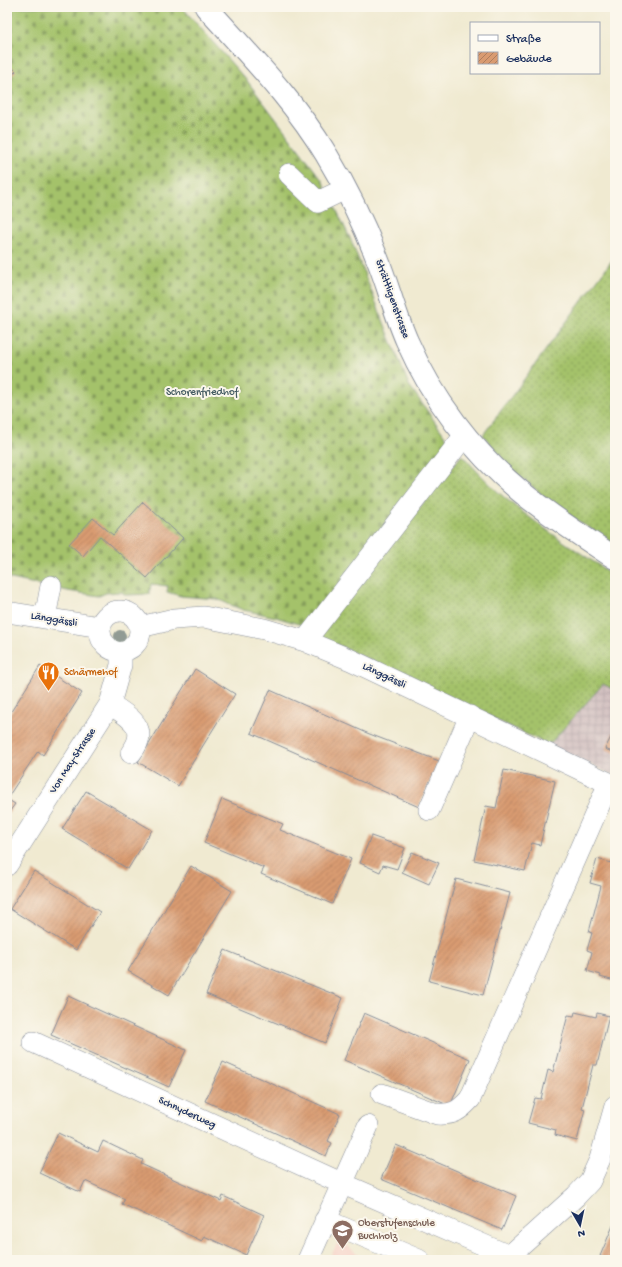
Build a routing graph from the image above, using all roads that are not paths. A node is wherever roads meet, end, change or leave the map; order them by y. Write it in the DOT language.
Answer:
graph roads {
  1 [pos="206,7"];
  2 [pos="289,174"];
  3 [pos="345,189"];
  4 [pos="465,435"];
  5 [pos="615,558"];
  6 [pos="51,586"];
  7 [pos="7,612"];
  8 [pos="45,618"];
  9 [pos="140,627"];
  10 [pos="100,628"];
  11 [pos="305,641"];
  12 [pos="121,651"];
  13 [pos="110,704"];
  14 [pos="470,716"];
  15 [pos="131,753"];
  16 [pos="612,785"];
  17 [pos="429,810"];
  18 [pos="7,865"];
  19 [pos="33,1042"];
  20 [pos="382,1094"];
  21 [pos="615,1106"];
  22 [pos="368,1126"];
  23 [pos="341,1183"];
  24 [pos="325,1220"];
  25 [pos="507,1258"];
  26 [pos="308,1260"];
  27 [pos="419,1260"];
  1 -- 3 [label="main road, Strättligenstrasse"];
  2 -- 3 [label="street"];
  3 -- 4 [label="main road, Strättligenstrasse"];
  4 -- 5 [label="main road, Strättligenstrasse"];
  4 -- 11 [label="street"];
  6 -- 8 [label="street"];
  7 -- 8 [label="street, Länggässli"];
  8 -- 10 [label="street, Länggässli"];
  9 -- 10 [label="street"];
  9 -- 11 [label="street, Länggässli"];
  9 -- 12 [label="street"];
  10 -- 12 [label="street"];
  11 -- 14 [label="street, Länggässli"];
  12 -- 13 [label="street, Von May-Strasse"];
  13 -- 15 [label="street"];
  13 -- 18 [label="street, Von May-Strasse"];
  14 -- 16 [label="street, Länggässli"];
  14 -- 17 [label="street"];
  16 -- 20 [label="street"];
  19 -- 23 [label="street, Schnyderweg"];
  21 -- 25 [label="street"];
  22 -- 23 [label="street"];
  23 -- 24 [label="street"];
  23 -- 25 [label="street, Schnyderweg"];
  24 -- 26 [label="street"];
  24 -- 27 [label="street"];
}
